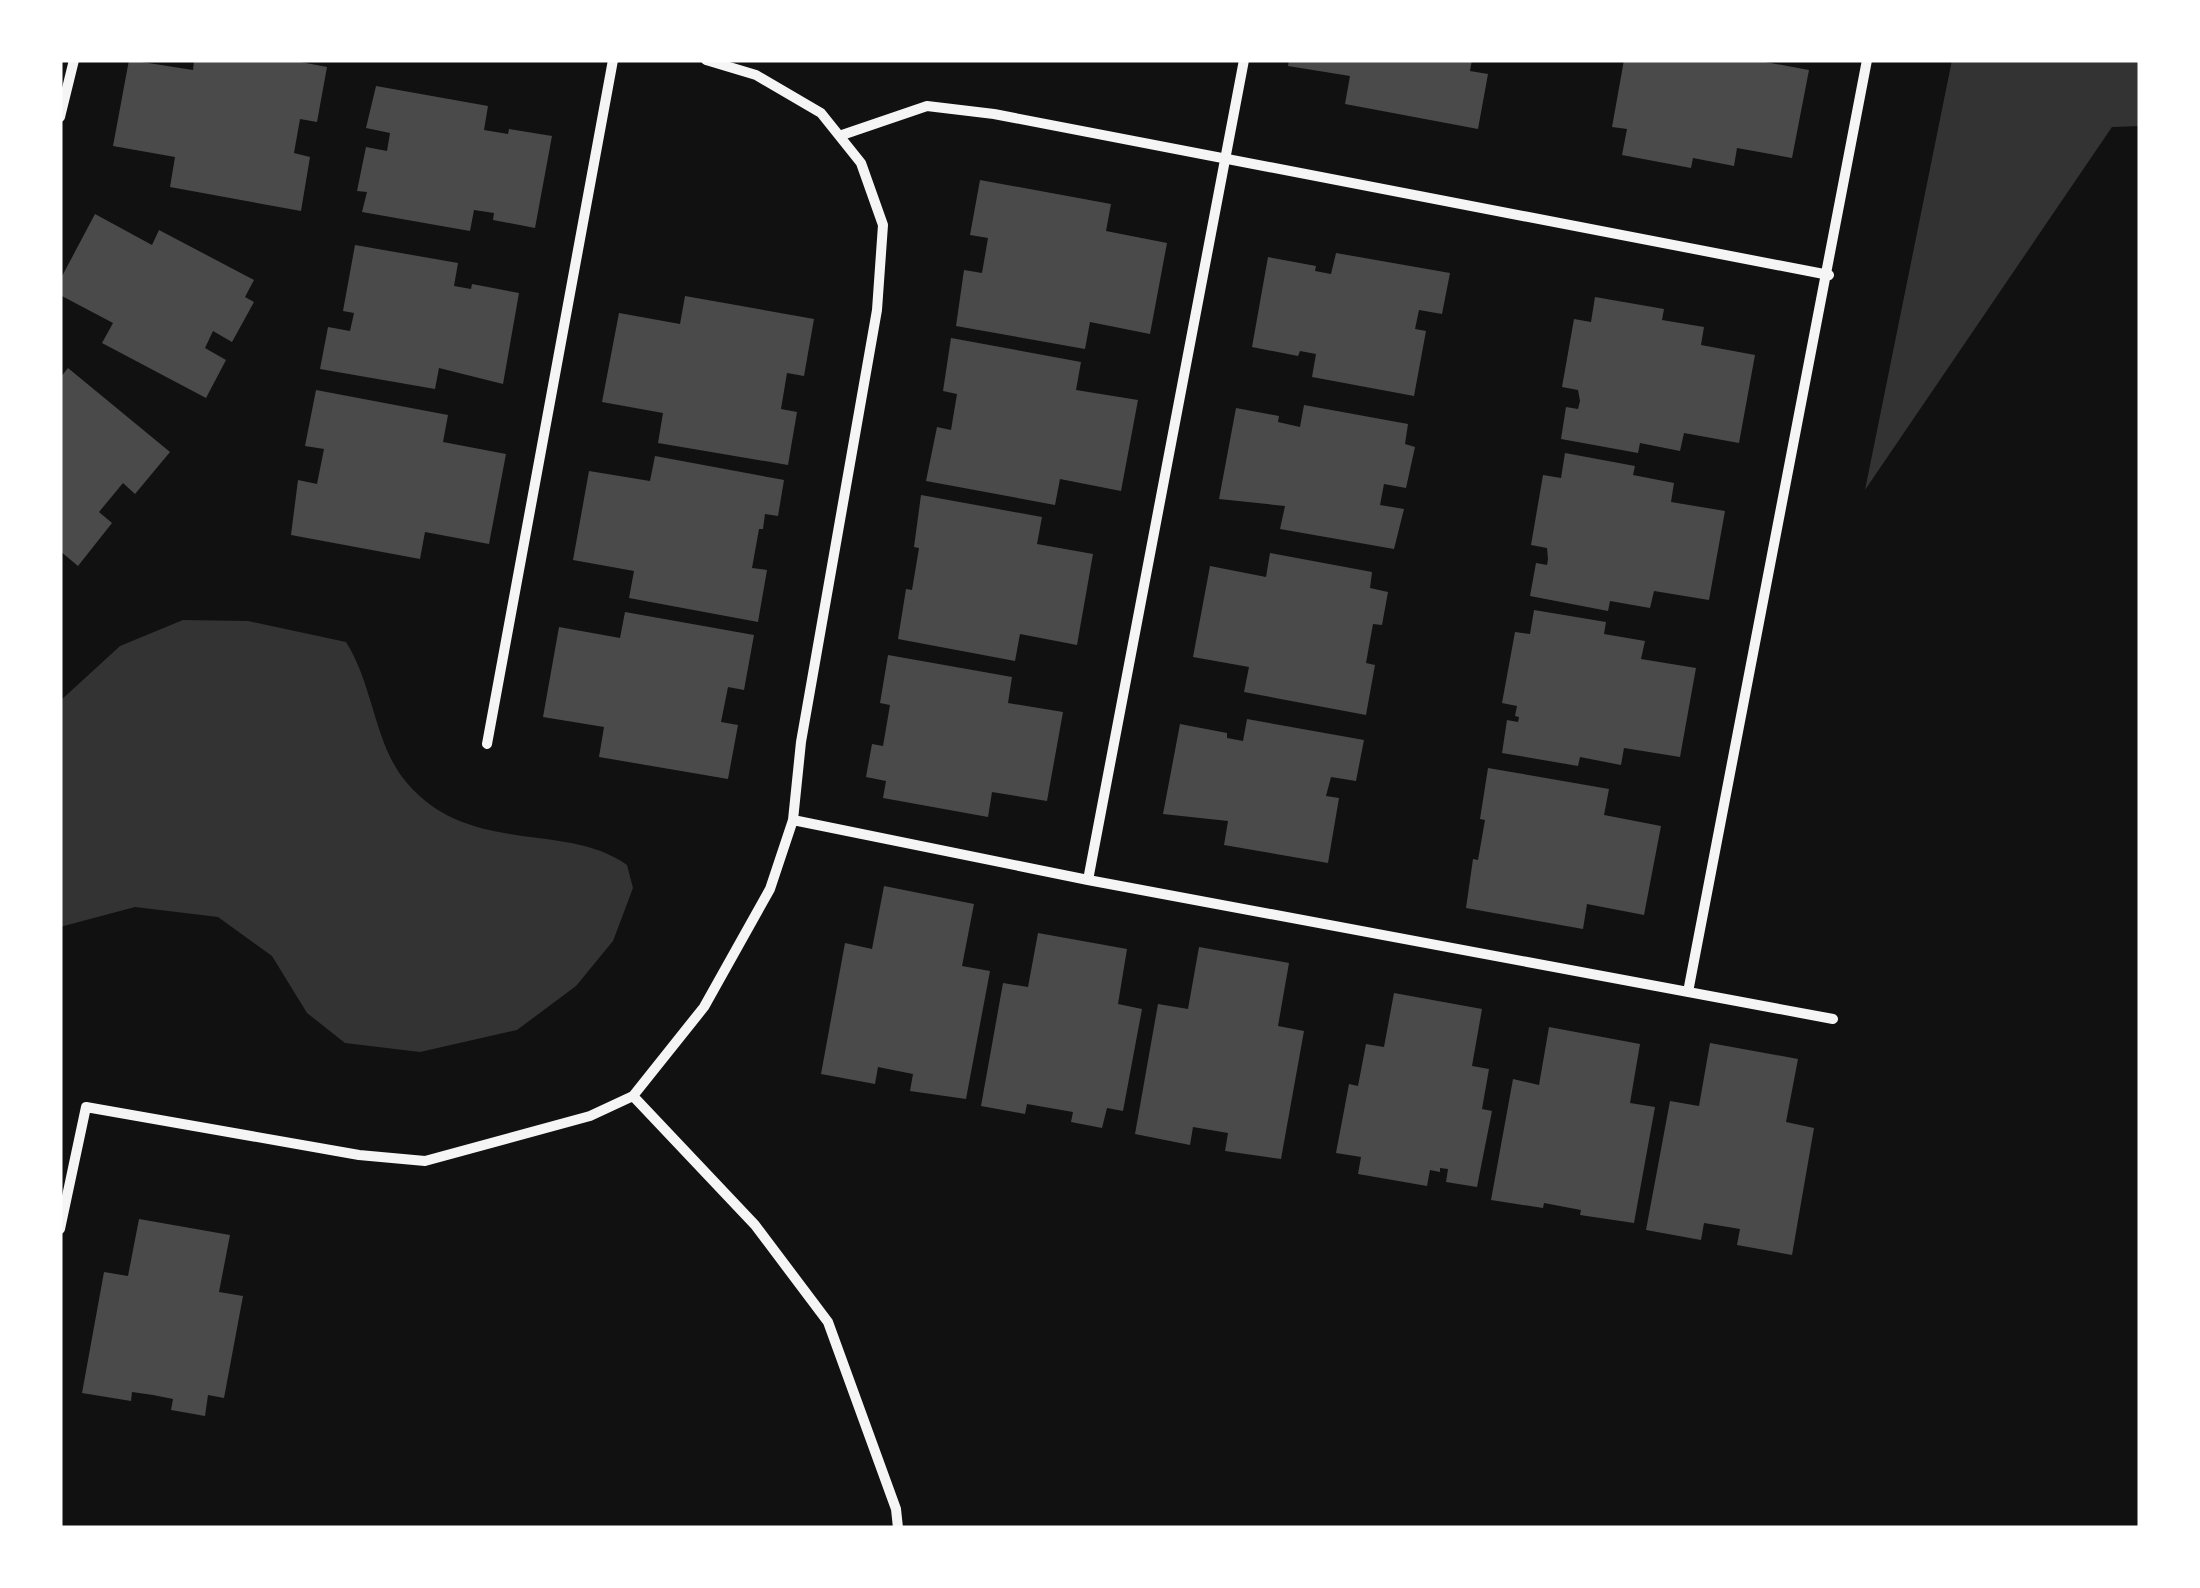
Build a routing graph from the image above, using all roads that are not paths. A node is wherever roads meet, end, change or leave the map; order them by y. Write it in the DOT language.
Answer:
graph roads {
  1 [pos="74,60"];
  2 [pos="613,60"];
  3 [pos="706,60"];
  4 [pos="1244,60"];
  5 [pos="1867,60"];
  6 [pos="60,117"];
  7 [pos="842,135"];
  8 [pos="1226,157"];
  9 [pos="1829,274"];
  10 [pos="487,744"];
  11 [pos="794,820"];
  12 [pos="1088,880"];
  13 [pos="1688,992"];
  14 [pos="1832,1020"];
  15 [pos="632,1096"];
  16 [pos="60,1229"];
  17 [pos="898,1528"];
  1 -- 6 [label="street"];
  2 -- 10 [label="street"];
  3 -- 7 [label="street"];
  4 -- 8 [label="street"];
  5 -- 9 [label="street"];
  7 -- 8 [label="street"];
  7 -- 11 [label="street"];
  8 -- 9 [label="street"];
  8 -- 12 [label="street"];
  9 -- 13 [label="street"];
  11 -- 12 [label="street"];
  11 -- 15 [label="street"];
  12 -- 13 [label="street"];
  13 -- 14 [label="street"];
  15 -- 16 [label="street"];
  15 -- 17 [label="street"];
}
